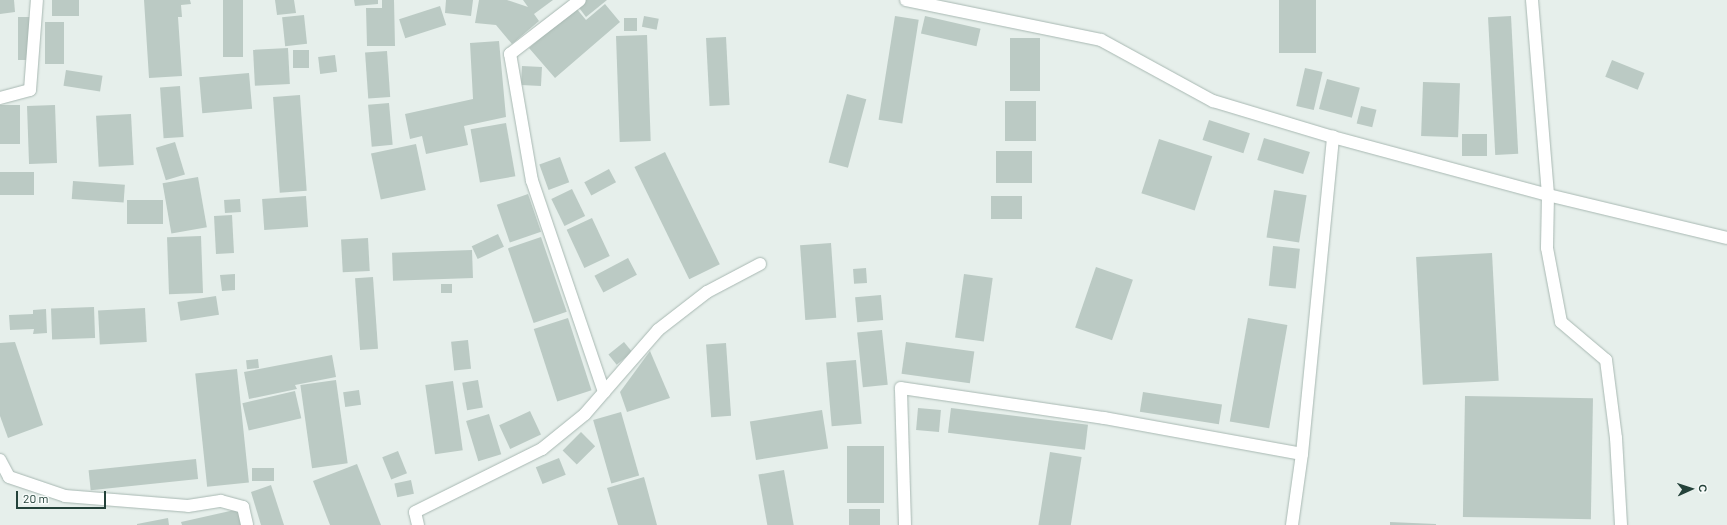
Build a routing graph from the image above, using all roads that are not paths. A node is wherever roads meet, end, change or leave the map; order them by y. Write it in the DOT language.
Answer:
graph roads {
  1 [pos="37,0"];
  2 [pos="580,0"];
  3 [pos="906,0"];
  4 [pos="1532,0"];
  5 [pos="0,98"];
  6 [pos="1333,137"];
  7 [pos="1548,195"];
  8 [pos="1727,238"];
  9 [pos="760,264"];
  10 [pos="604,392"];
  11 [pos="1302,454"];
  12 [pos="0,460"];
  13 [pos="247,525"];
  14 [pos="418,525"];
  15 [pos="905,525"];
  16 [pos="1292,525"];
  17 [pos="1621,525"];
  1 -- 5 [label="street"];
  2 -- 10 [label="street"];
  3 -- 6 [label="street"];
  4 -- 7 [label="street"];
  6 -- 7 [label="street"];
  6 -- 11 [label="street"];
  7 -- 8 [label="street"];
  7 -- 17 [label="street"];
  9 -- 10 [label="street"];
  10 -- 14 [label="street"];
  11 -- 15 [label="street"];
  11 -- 16 [label="street"];
  12 -- 13 [label="street"];
}
